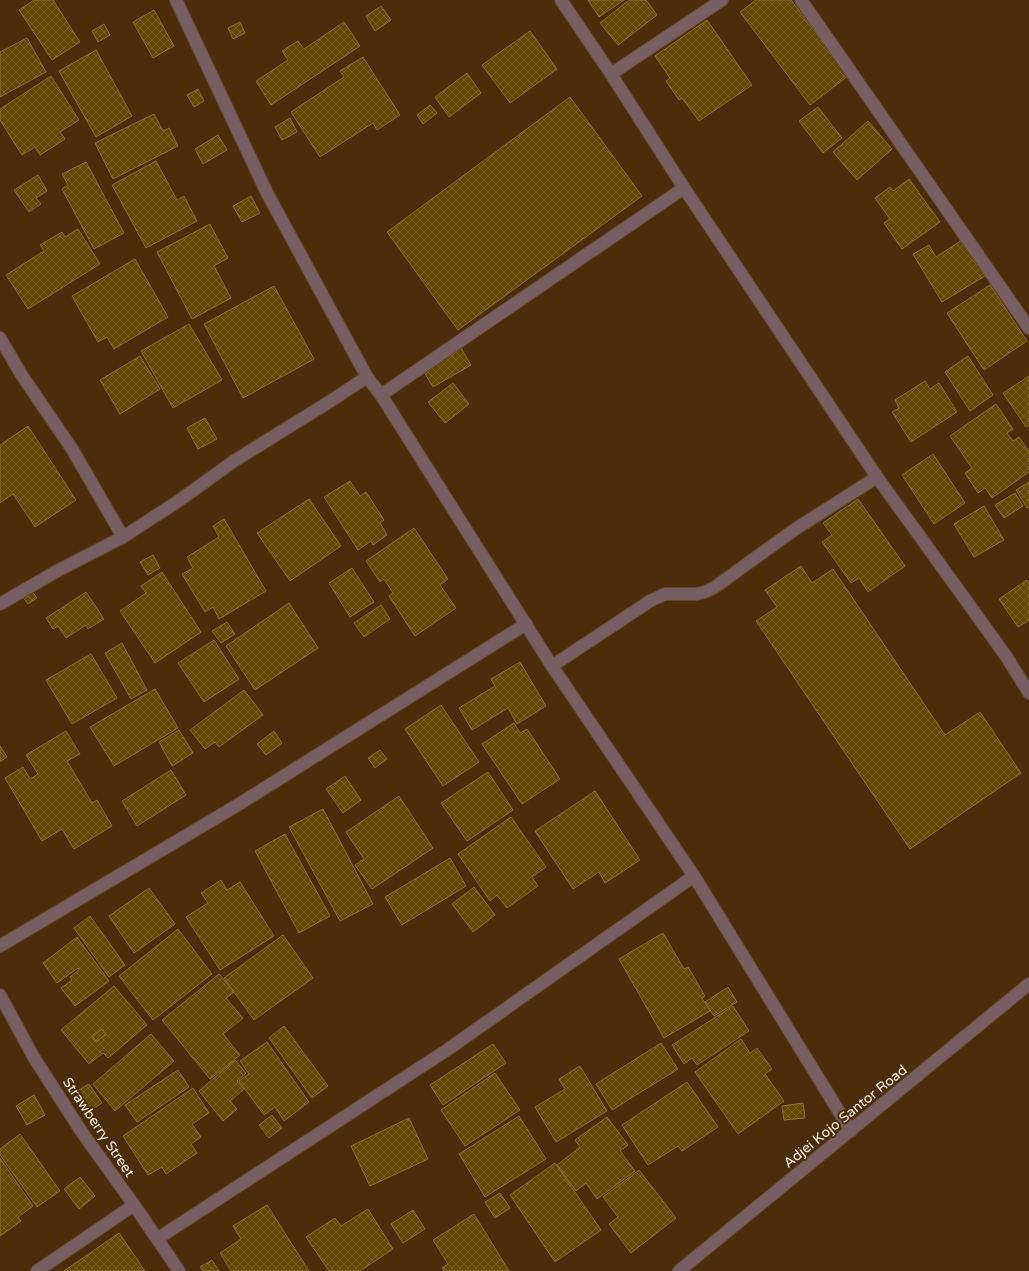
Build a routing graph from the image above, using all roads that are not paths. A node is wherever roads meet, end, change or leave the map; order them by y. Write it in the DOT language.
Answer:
graph roads {
  1 [pos="176,0"];
  2 [pos="561,0"];
  3 [pos="722,0"];
  4 [pos="801,0"];
  5 [pos="611,74"];
  6 [pos="684,188"];
  7 [pos="1029,328"];
  8 [pos="0,338"];
  9 [pos="367,377"];
  10 [pos="381,395"];
  11 [pos="877,477"];
  12 [pos="123,537"];
  13 [pos="0,604"];
  14 [pos="526,624"];
  15 [pos="552,666"];
  16 [pos="1029,693"];
  17 [pos="694,876"];
  18 [pos="0,946"];
  19 [pos="1029,984"];
  20 [pos="0,996"];
  21 [pos="851,1131"];
  22 [pos="134,1205"];
  23 [pos="157,1239"];
  24 [pos="37,1271"];
  25 [pos="179,1271"];
  26 [pos="680,1271"];
  1 -- 9 [label="street"];
  2 -- 5 [label="street"];
  3 -- 5 [label="street"];
  4 -- 7 [label="street"];
  5 -- 6 [label="street"];
  6 -- 10 [label="street"];
  6 -- 11 [label="street"];
  8 -- 12 [label="street"];
  9 -- 10 [label="street"];
  9 -- 12 [label="street"];
  10 -- 14 [label="street"];
  11 -- 15 [label="street"];
  11 -- 16 [label="street"];
  12 -- 13 [label="street"];
  14 -- 15 [label="street"];
  14 -- 18 [label="street"];
  15 -- 17 [label="street"];
  17 -- 21 [label="street"];
  17 -- 23 [label="street"];
  19 -- 21 [label="street, Adjei Kojo Santor Road"];
  20 -- 22 [label="street, Strawberry Street"];
  21 -- 26 [label="street, Adjei Kojo Santor Road"];
  22 -- 23 [label="street, Strawberry Street"];
  22 -- 24 [label="street"];
  23 -- 25 [label="street, Strawberry Street"];
}
